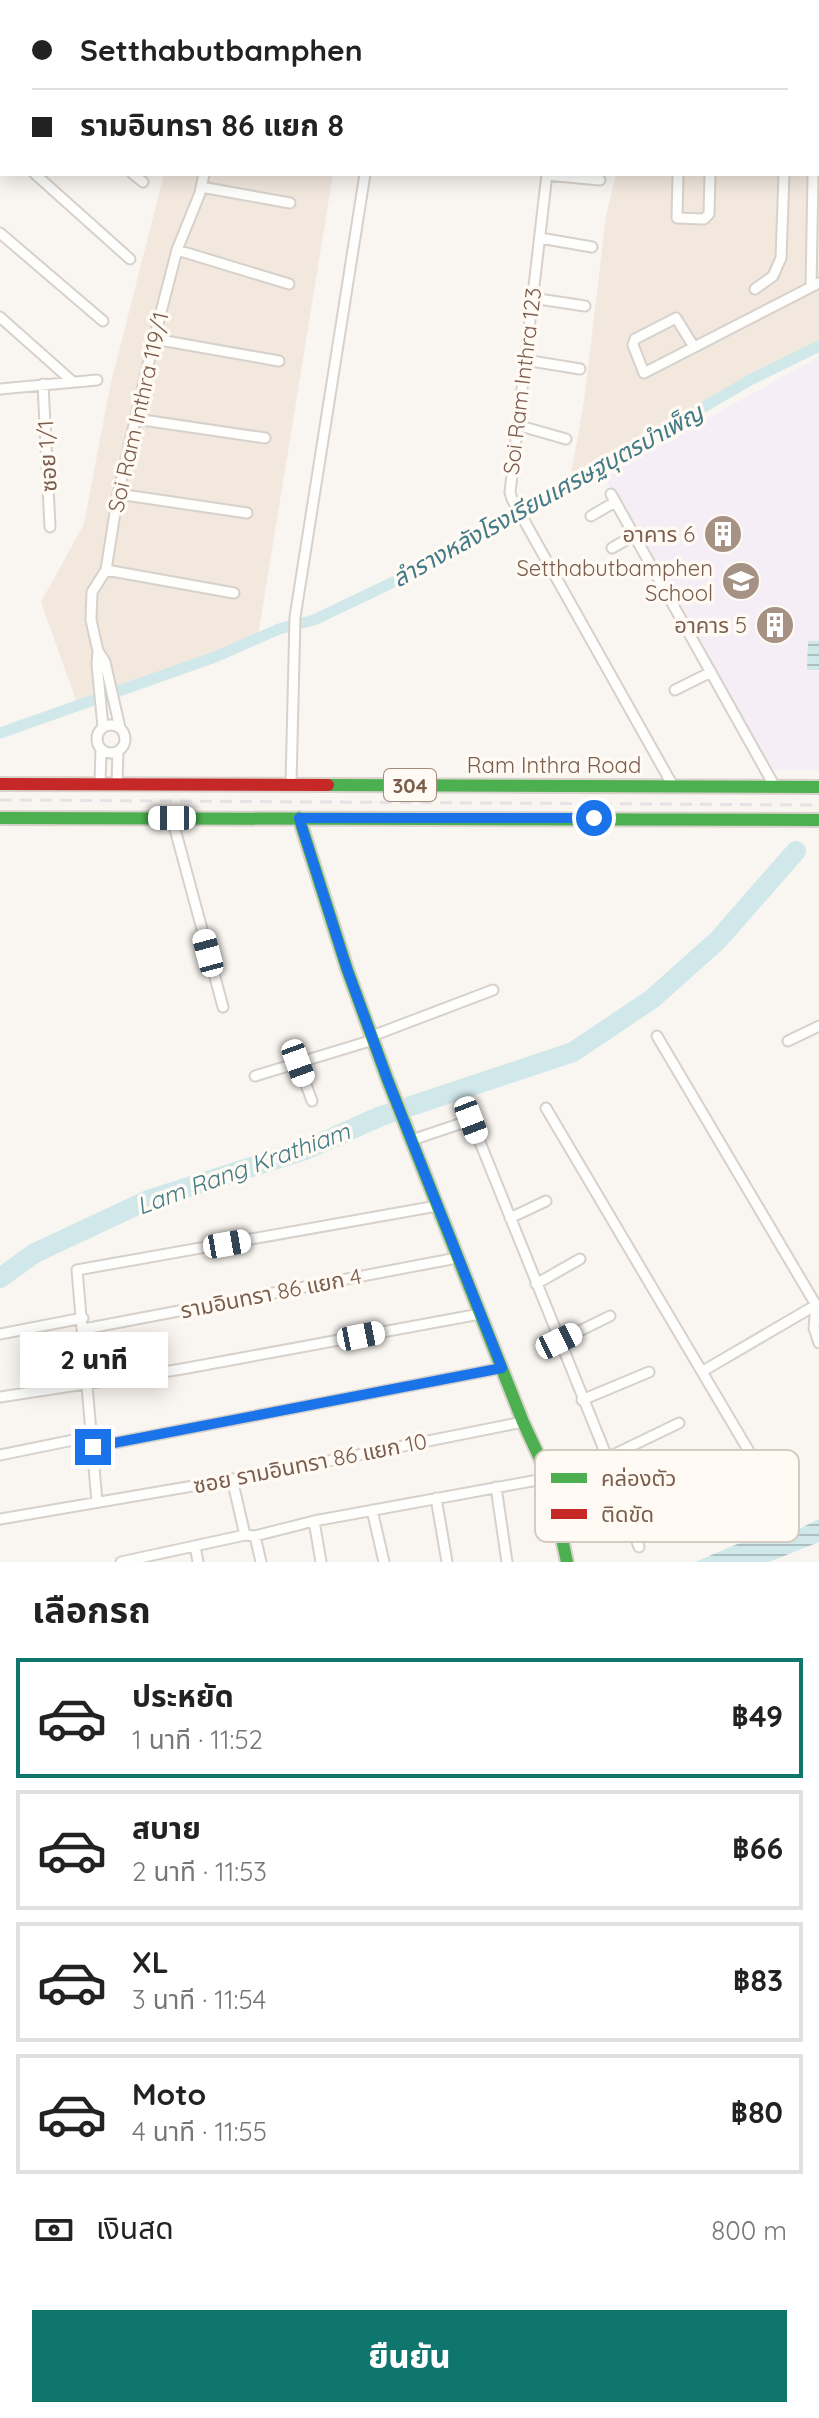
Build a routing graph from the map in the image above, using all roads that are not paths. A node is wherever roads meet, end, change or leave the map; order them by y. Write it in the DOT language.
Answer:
graph roads {
  1 [pos="37,176"];
  2 [pos="136,176"];
  3 [pos="204,176"];
  4 [pos="365,176"];
  5 [pos="547,176"];
  6 [pos="565,176"];
  7 [pos="678,176"];
  8 [pos="710,176"];
  9 [pos="784,176"];
  10 [pos="813,176"];
  11 [pos="600,180"];
  12 [pos="143,182"];
  13 [pos="201,187"];
  14 [pos="290,203"];
  15 [pos="0,233"];
  16 [pos="540,238"];
  17 [pos="592,247"];
  18 [pos="177,250"];
  19 [pos="130,259"];
  20 [pos="289,284"];
  21 [pos="815,285"];
  22 [pos="755,289"];
  23 [pos="532,298"];
  24 [pos="585,306"];
  25 [pos="103,321"];
  26 [pos="2,322"];
  27 [pos="154,339"];
  28 [pos="694,347"];
  29 [pos="525,360"];
  30 [pos="279,361"];
  31 [pos="580,369"];
  32 [pos="97,380"];
  33 [pos="72,381"];
  34 [pos="43,384"];
  35 [pos="0,389"];
  36 [pos="136,419"];
  37 [pos="517,425"];
  38 [pos="265,438"];
  39 [pos="566,439"];
  40 [pos="118,494"];
  41 [pos="247,513"];
  42 [pos="591,516"];
  43 [pos="50,527"];
  44 [pos="633,536"];
  45 [pos="612,548"];
  46 [pos="106,570"];
  47 [pos="234,593"];
  48 [pos="711,672"];
  49 [pos="675,690"];
  50 [pos="107,700"];
  51 [pos="103,727"];
  52 [pos="120,728"];
  53 [pos="101,749"];
  54 [pos="118,751"];
  55 [pos="0,784"];
  56 [pos="100,784"];
  57 [pos="117,784"];
  58 [pos="291,784"];
  59 [pos="673,786"];
  60 [pos="775,787"];
  61 [pos="819,787"];
  62 [pos="0,818"];
  63 [pos="172,818"];
  64 [pos="299,818"];
  65 [pos="819,820"];
  66 [pos="493,990"];
  67 [pos="223,1007"];
  68 [pos="819,1026"];
  69 [pos="657,1036"];
  70 [pos="373,1038"];
  71 [pos="788,1041"];
  72 [pos="298,1063"];
  73 [pos="255,1076"];
  74 [pos="312,1101"];
  75 [pos="546,1108"];
  76 [pos="412,1139"];
  77 [pos="546,1201"];
  78 [pos="437,1206"];
  79 [pos="510,1218"];
  80 [pos="457,1258"];
  81 [pos="580,1259"];
  82 [pos="536,1284"];
  83 [pos="816,1305"];
  84 [pos="480,1314"];
  85 [pos="610,1316"];
  86 [pos="83,1324"];
  87 [pos="0,1334"];
  88 [pos="818,1337"];
  89 [pos="559,1341"];
  90 [pos="502,1368"];
  91 [pos="703,1371"];
  92 [pos="649,1372"];
  93 [pos="87,1385"];
  94 [pos="0,1397"];
  95 [pos="582,1400"];
  96 [pos="523,1422"];
  97 [pos="679,1423"];
  98 [pos="93,1442"];
  99 [pos="536,1450"];
  100 [pos="604,1450"];
  101 [pos="622,1450"];
  102 [pos="749,1450"];
  103 [pos="0,1455"];
  104 [pos="232,1479"];
  105 [pos="535,1480"];
  106 [pos="496,1487"];
  107 [pos="436,1498"];
  108 [pos="97,1502"];
  109 [pos="372,1510"];
  110 [pos="0,1519"];
  111 [pos="314,1521"];
  112 [pos="250,1535"];
  113 [pos="563,1542"];
  114 [pos="637,1542"];
  115 [pos="195,1546"];
  116 [pos="639,1547"];
  117 [pos="133,1561"];
  118 [pos="121,1562"];
  119 [pos="198,1562"];
  120 [pos="261,1562"];
  121 [pos="321,1562"];
  122 [pos="384,1562"];
  123 [pos="447,1562"];
  124 [pos="507,1562"];
  125 [pos="567,1562"];
  1 -- 19 [label="street"];
  2 -- 12 [label="street"];
  3 -- 13 [label="street, Soi Ram Inthra 119/1"];
  4 -- 58 [label="street"];
  5 -- 16 [label="street, Soi Ram Inthra 123"];
  6 -- 11 [label="street"];
  7 -- 8 [label="street"];
  9 -- 22 [label="street"];
  10 -- 21 [label="street"];
  13 -- 14 [label="street"];
  13 -- 18 [label="street, Soi Ram Inthra 119/1"];
  15 -- 25 [label="street"];
  16 -- 17 [label="street"];
  16 -- 23 [label="street, Soi Ram Inthra 123"];
  18 -- 20 [label="street"];
  18 -- 27 [label="street, Soi Ram Inthra 119/1"];
  21 -- 28 [label="street"];
  23 -- 24 [label="street"];
  23 -- 29 [label="street, Soi Ram Inthra 123"];
  26 -- 33 [label="street"];
  27 -- 30 [label="street"];
  27 -- 36 [label="street, Soi Ram Inthra 119/1"];
  28 -- 28 [label="street"];
  29 -- 31 [label="street"];
  29 -- 37 [label="street, Soi Ram Inthra 123"];
  32 -- 33 [label="street"];
  33 -- 34 [label="street"];
  34 -- 35 [label="street"];
  34 -- 43 [label="street, ซอย 1/1"];
  36 -- 38 [label="street"];
  36 -- 40 [label="street, Soi Ram Inthra 119/1"];
  37 -- 39 [label="street"];
  37 -- 59 [label="street, Soi Ram Inthra 123"];
  40 -- 41 [label="street"];
  40 -- 46 [label="street, Soi Ram Inthra 119/1"];
  42 -- 44 [label="street"];
  44 -- 45 [label="street"];
  44 -- 48 [label="street"];
  46 -- 47 [label="street"];
  46 -- 50 [label="street, Soi Ram Inthra 119/1"];
  48 -- 49 [label="street"];
  48 -- 60 [label="street"];
  50 -- 51 [label="street, Soi Ram Inthra 119/1"];
  50 -- 52 [label="street, Soi Ram Inthra 119/1"];
  51 -- 52 [label="street"];
  51 -- 53 [label="street, Soi Ram Inthra 119/1"];
  52 -- 54 [label="street, Soi Ram Inthra 119/1"];
  53 -- 54 [label="street"];
  53 -- 56 [label="street, Soi Ram Inthra 119/1"];
  54 -- 57 [label="street, Soi Ram Inthra 119/1"];
  55 -- 56 [label="main road, Ram Inthra Road / 304"];
  56 -- 57 [label="main road, Ram Inthra Road / 304"];
  57 -- 58 [label="main road, Ram Inthra Road / 304"];
  58 -- 59 [label="main road, Ram Inthra Road / 304"];
  59 -- 60 [label="main road, Ram Inthra Road / 304"];
  60 -- 61 [label="main road, Ram Inthra Road / 304"];
  62 -- 63 [label="main road, 304"];
  63 -- 64 [label="main road, 304"];
  63 -- 67 [label="street"];
  64 -- 65 [label="main road, 304"];
  64 -- 70 [label="main road"];
  66 -- 70 [label="street"];
  68 -- 71 [label="street"];
  69 -- 83 [label="street"];
  70 -- 72 [label="street"];
  70 -- 76 [label="main road"];
  72 -- 73 [label="street"];
  72 -- 74 [label="street"];
  75 -- 91 [label="street"];
  76 -- 78 [label="main road"];
  76 -- 79 [label="street"];
  77 -- 79 [label="street"];
  78 -- 80 [label="main road"];
  78 -- 86 [label="street"];
  79 -- 82 [label="street"];
  80 -- 84 [label="main road"];
  80 -- 86 [label="street, รามอินทรา 86 แยก 4"];
  81 -- 82 [label="street"];
  82 -- 89 [label="street"];
  83 -- 88 [label="street"];
  83 -- 91 [label="street"];
  84 -- 90 [label="main road"];
  84 -- 93 [label="street"];
  85 -- 89 [label="street"];
  86 -- 87 [label="street, รามอินทรา 86 แยก 4"];
  86 -- 93 [label="street"];
  89 -- 95 [label="street"];
  90 -- 96 [label="main road"];
  90 -- 98 [label="street"];
  91 -- 102 [label="street"];
  92 -- 95 [label="street"];
  93 -- 94 [label="street"];
  93 -- 98 [label="street"];
  95 -- 100 [label="street"];
  96 -- 99 [label="main road"];
  96 -- 104 [label="street, ซอย รามอินทรา 86 แยก 10"];
  97 -- 101 [label="street"];
  98 -- 103 [label="street"];
  98 -- 108 [label="street"];
  104 -- 108 [label="street, ซอย รามอินทรา 86 แยก 10"];
  104 -- 112 [label="street"];
  105 -- 106 [label="street"];
  106 -- 107 [label="street"];
  106 -- 124 [label="street"];
  107 -- 109 [label="street"];
  107 -- 123 [label="street"];
  108 -- 110 [label="street, ซอย รามอินทรา 86 แยก 10"];
  109 -- 111 [label="street"];
  109 -- 122 [label="street"];
  111 -- 112 [label="street"];
  111 -- 121 [label="street"];
  112 -- 115 [label="street"];
  112 -- 120 [label="street"];
  113 -- 125 [label="main road"];
  114 -- 116 [label="street"];
  115 -- 117 [label="street"];
  115 -- 119 [label="street"];
  117 -- 118 [label="street"];
}
